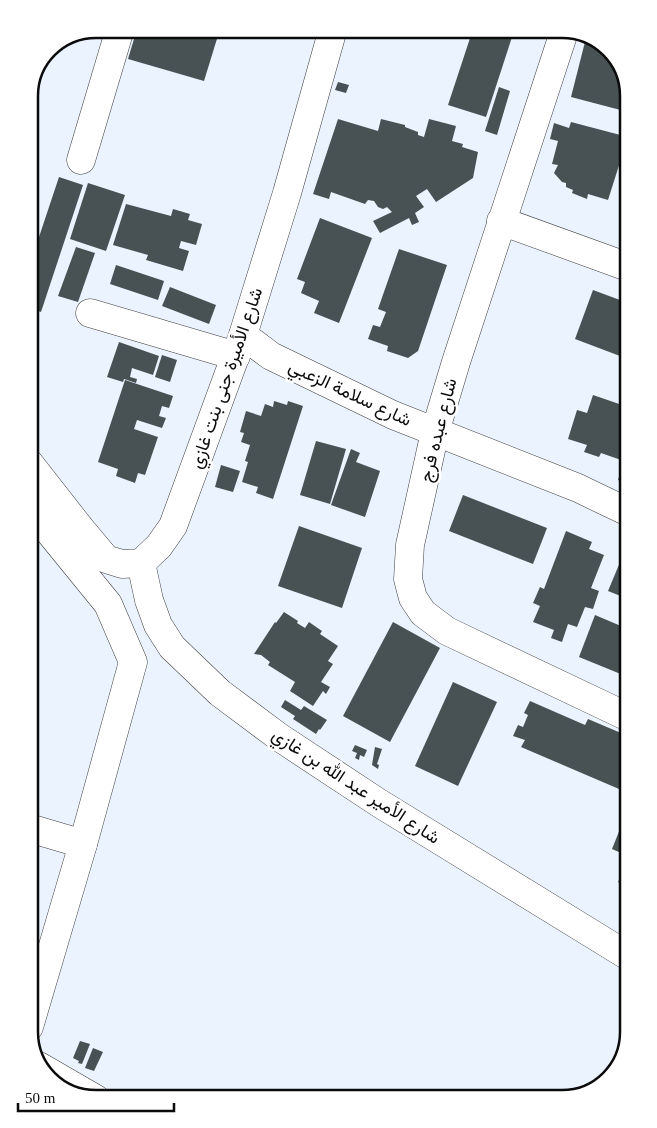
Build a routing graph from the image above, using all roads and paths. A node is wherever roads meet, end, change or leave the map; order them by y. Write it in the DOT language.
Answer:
graph roads {
  1 [pos="118,37"];
  2 [pos="331,38"];
  3 [pos="562,38"];
  4 [pos="81,160"];
  5 [pos="501,221"];
  6 [pos="620,264"];
  7 [pos="90,313"];
  8 [pos="239,345"];
  9 [pos="435,432"];
  10 [pos="38,474"];
  11 [pos="620,508"];
  12 [pos="38,517"];
  13 [pos="141,563"];
  14 [pos="620,713"];
  15 [pos="37,830"];
  16 [pos="82,844"];
  17 [pos="620,951"];
  18 [pos="37,999"];
  19 [pos="57,1076"];
  20 [pos="72,1085"];
  1 -- 4 [label="street"];
  2 -- 8 [label="street, شارع الأميرة جنى بنت غازي"];
  3 -- 5 [label="street, شارع عبده فرج"];
  5 -- 6 [label="street"];
  5 -- 9 [label="street, شارع عبده فرج"];
  7 -- 8 [label="street"];
  8 -- 9 [label="street, شارع سلامة الزعبي"];
  8 -- 13 [label="street, شارع الأميرة جنى بنت غازي"];
  9 -- 11 [label="street, شارع سلامة الزعبي"];
  9 -- 14 [label="street, شارع عبده فرج"];
  10 -- 13 [label="street"];
  12 -- 16 [label="street"];
  13 -- 17 [label="street, شارع الأمير عبد الله بن غازي"];
  15 -- 16 [label="street"];
  16 -- 18 [label="street"];
  19 -- 20 [label="street"];
}
